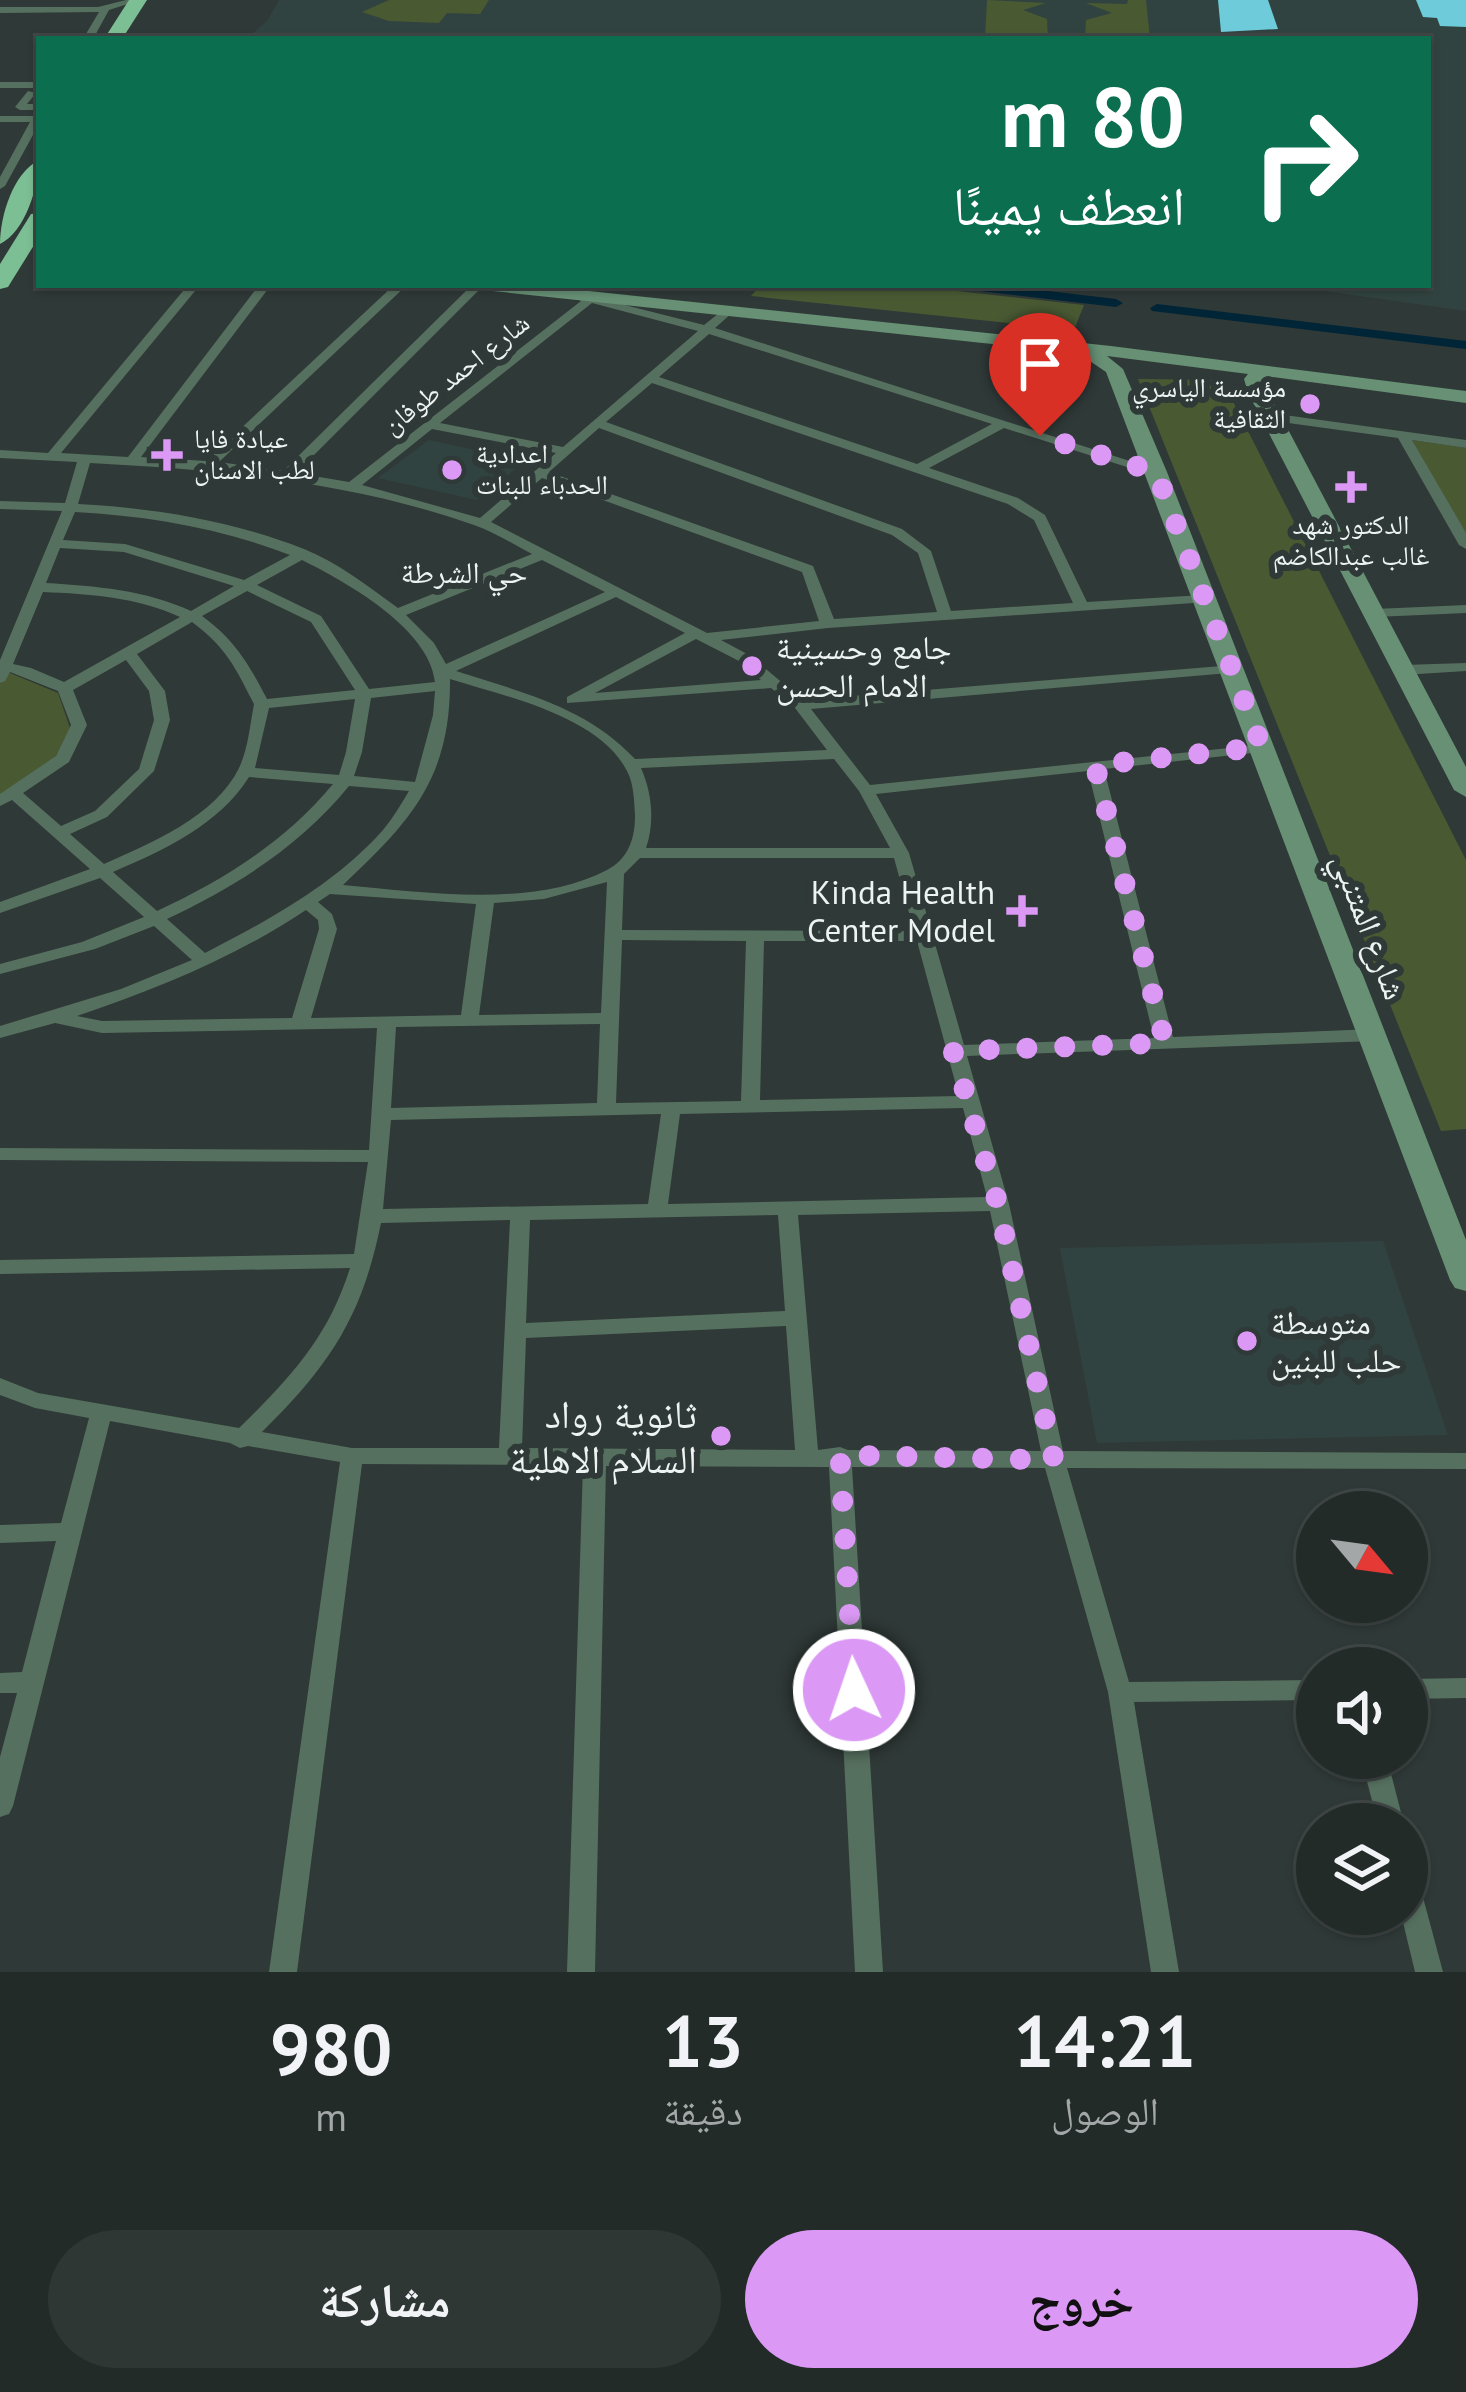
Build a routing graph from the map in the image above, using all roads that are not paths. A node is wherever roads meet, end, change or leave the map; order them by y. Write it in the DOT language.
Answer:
graph roads {
  1 [pos="137,0"];
  2 [pos="161,0"];
  3 [pos="104,12"];
  4 [pos="0,13"];
  5 [pos="118,31"];
  6 [pos="90,36"];
  7 [pos="139,36"];
  8 [pos="0,89"];
  9 [pos="33,93"];
  10 [pos="0,103"];
  11 [pos="36,113"];
  12 [pos="36,114"];
  13 [pos="36,118"];
  14 [pos="0,119"];
  15 [pos="36,171"];
  16 [pos="0,186"];
  17 [pos="7,217"];
  18 [pos="36,238"];
  19 [pos="0,282"];
  20 [pos="192,288"];
  21 [pos="264,288"];
  22 [pos="398,288"];
  23 [pos="478,288"];
  24 [pos="518,288"];
  25 [pos="580,293"];
  26 [pos="685,301"];
  27 [pos="728,311"];
  28 [pos="709,331"];
  29 [pos="1082,348"];
  30 [pos="1138,354"];
  31 [pos="1203,362"];
  32 [pos="1114,369"];
  33 [pos="1273,371"];
  34 [pos="654,379"];
  35 [pos="1466,386"];
  36 [pos="1257,393"];
  37 [pos="1466,398"];
  38 [pos="1270,417"];
  39 [pos="599,424"];
  40 [pos="1002,424"];
  41 [pos="430,425"];
  42 [pos="1403,436"];
  43 [pos="1466,444"];
  44 [pos="566,451"];
  45 [pos="0,454"];
  46 [pos="53,455"];
  47 [pos="85,457"];
  48 [pos="132,460"];
  49 [pos="209,465"];
  50 [pos="920,468"];
  51 [pos="540,472"];
  52 [pos="1156,472"];
  53 [pos="286,475"];
  54 [pos="352,486"];
  55 [pos="0,505"];
  56 [pos="71,506"];
  57 [pos="482,523"];
  58 [pos="55,544"];
  59 [pos="1466,545"];
  60 [pos="303,553"];
  61 [pos="544,554"];
  62 [pos="248,586"];
  63 [pos="38,587"];
  64 [pos="618,591"];
  65 [pos="1203,599"];
  66 [pos="1082,607"];
  67 [pos="1466,609"];
  68 [pos="396,614"];
  69 [pos="1375,614"];
  70 [pos="945,615"];
  71 [pos="194,617"];
  72 [pos="828,624"];
  73 [pos="704,634"];
  74 [pos="130,656"];
  75 [pos="1466,667"];
  76 [pos="1229,668"];
  77 [pos="1403,670"];
  78 [pos="2,673"];
  79 [pos="442,679"];
  80 [pos="776,682"];
  81 [pos="65,688"];
  82 [pos="364,693"];
  83 [pos="572,700"];
  84 [pos="262,704"];
  85 [pos="800,705"];
  86 [pos="544,706"];
  87 [pos="1262,747"];
  88 [pos="838,754"];
  89 [pos="632,764"];
  90 [pos="1095,765"];
  91 [pos="246,772"];
  92 [pos="346,780"];
  93 [pos="422,787"];
  94 [pos="866,790"];
  95 [pos="1466,790"];
  96 [pos="8,798"];
  97 [pos="59,833"];
  98 [pos="637,853"];
  99 [pos="902,853"];
  100 [pos="104,873"];
  101 [pos="616,873"];
  102 [pos="329,889"];
  103 [pos="486,897"];
  104 [pos="310,904"];
  105 [pos="0,908"];
  106 [pos="157,919"];
  107 [pos="614,935"];
  108 [pos="754,936"];
  109 [pos="926,936"];
  110 [pos="203,959"];
  111 [pos="0,969"];
  112 [pos="58,1018"];
  113 [pos="610,1018"];
  114 [pos="469,1020"];
  115 [pos="387,1022"];
  116 [pos="300,1023"];
  117 [pos="0,1032"];
  118 [pos="1374,1036"];
  119 [pos="1165,1043"];
  120 [pos="953,1051"];
  121 [pos="968,1102"];
  122 [pos="750,1107"];
  123 [pos="671,1108"];
  124 [pos="605,1109"];
  125 [pos="379,1114"];
  126 [pos="0,1154"];
  127 [pos="377,1156"];
  128 [pos="998,1204"];
  129 [pos="788,1211"];
  130 [pos="657,1212"];
  131 [pos="520,1214"];
  132 [pos="369,1216"];
  133 [pos="363,1261"];
  134 [pos="0,1267"];
  135 [pos="1466,1280"];
  136 [pos="798,1318"];
  137 [pos="514,1331"];
  138 [pos="0,1386"];
  139 [pos="0,1400"];
  140 [pos="35,1400"];
  141 [pos="101,1412"];
  142 [pos="240,1440"];
  143 [pos="840,1455"];
  144 [pos="352,1456"];
  145 [pos="595,1456"];
  146 [pos="806,1456"];
  147 [pos="510,1458"];
  148 [pos="1054,1460"];
  149 [pos="1466,1461"];
  150 [pos="70,1532"];
  151 [pos="0,1534"];
  152 [pos="32,1682"];
  153 [pos="0,1683"];
  154 [pos="1466,1688"];
  155 [pos="1428,1689"];
  156 [pos="1296,1690"];
  157 [pos="1120,1692"];
  158 [pos="0,1806"];
  159 [pos="1420,1935"];
  160 [pos="283,1972"];
  161 [pos="581,1972"];
  162 [pos="869,1972"];
  163 [pos="1165,1972"];
  164 [pos="1429,1972"];
  1 -- 3 [label="street"];
  1 -- 5 [label="highway"];
  2 -- 7 [label="highway"];
  3 -- 4 [label="street"];
  3 -- 5 [label="street"];
  3 -- 6 [label="street"];
  8 -- 9 [label="street"];
  9 -- 10 [label="street"];
  9 -- 11 [label="street"];
  12 -- 14 [label="street"];
  13 -- 16 [label="street"];
  15 -- 17 [label="highway"];
  17 -- 18 [label="street"];
  18 -- 19 [label="highway"];
  20 -- 46 [label="street"];
  21 -- 48 [label="street"];
  22 -- 49 [label="street"];
  23 -- 53 [label="street"];
  24 -- 25 [label="street"];
  25 -- 26 [label="street"];
  25 -- 28 [label="street"];
  25 -- 41 [label="street, شارع احمد طوفان"];
  26 -- 27 [label="street"];
  26 -- 35 [label="street"];
  27 -- 28 [label="street"];
  27 -- 29 [label="street"];
  28 -- 34 [label="street"];
  28 -- 40 [label="street"];
  29 -- 30 [label="street"];
  29 -- 32 [label="street"];
  30 -- 31 [label="street"];
  30 -- 32 [label="street"];
  31 -- 33 [label="street"];
  31 -- 36 [label="street"];
  32 -- 52 [label="street, شارع المتنبي"];
  33 -- 36 [label="street"];
  33 -- 37 [label="street"];
  34 -- 39 [label="street"];
  34 -- 50 [label="street"];
  36 -- 38 [label="street"];
  38 -- 42 [label="street"];
  38 -- 69 [label="street"];
  39 -- 44 [label="street"];
  39 -- 70 [label="street"];
  40 -- 50 [label="street"];
  40 -- 52 [label="street"];
  41 -- 44 [label="street"];
  41 -- 54 [label="street, شارع احمد طوفان"];
  42 -- 43 [label="street"];
  42 -- 59 [label="street"];
  44 -- 51 [label="street"];
  45 -- 46 [label="street"];
  46 -- 47 [label="street"];
  47 -- 48 [label="street"];
  47 -- 56 [label="street"];
  48 -- 49 [label="street"];
  49 -- 53 [label="street"];
  50 -- 66 [label="street"];
  51 -- 57 [label="street"];
  51 -- 72 [label="street"];
  52 -- 65 [label="street, شارع المتنبي"];
  53 -- 54 [label="street"];
  54 -- 57 [label="street"];
  55 -- 56 [label="street"];
  56 -- 58 [label="street"];
  56 -- 60 [label="street"];
  57 -- 61 [label="street"];
  58 -- 62 [label="street"];
  58 -- 63 [label="street"];
  60 -- 62 [label="street"];
  60 -- 68 [label="street"];
  61 -- 64 [label="street"];
  61 -- 68 [label="street"];
  62 -- 71 [label="street"];
  62 -- 82 [label="street"];
  63 -- 71 [label="street"];
  63 -- 78 [label="street"];
  64 -- 73 [label="street"];
  64 -- 79 [label="street"];
  65 -- 66 [label="street"];
  65 -- 76 [label="street, شارع المتنبي"];
  66 -- 70 [label="street"];
  67 -- 69 [label="street"];
  68 -- 79 [label="street"];
  69 -- 77 [label="street"];
  70 -- 72 [label="street"];
  71 -- 74 [label="street"];
  71 -- 84 [label="street"];
  72 -- 73 [label="street"];
  73 -- 80 [label="street"];
  73 -- 83 [label="street"];
  74 -- 81 [label="street"];
  74 -- 97 [label="street"];
  75 -- 77 [label="street"];
  76 -- 85 [label="street"];
  76 -- 87 [label="street, شارع المتنبي"];
  77 -- 95 [label="street"];
  78 -- 81 [label="street"];
  79 -- 82 [label="street"];
  79 -- 86 [label="street"];
  79 -- 93 [label="street"];
  80 -- 83 [label="street"];
  80 -- 85 [label="street"];
  81 -- 96 [label="street"];
  82 -- 84 [label="street"];
  82 -- 92 [label="street"];
  83 -- 86 [label="street"];
  84 -- 91 [label="street"];
  85 -- 88 [label="street"];
  86 -- 89 [label="street"];
  87 -- 90 [label="street"];
  87 -- 118 [label="street, شارع المتنبي"];
  88 -- 89 [label="street"];
  88 -- 94 [label="street"];
  89 -- 98 [label="street"];
  90 -- 94 [label="street"];
  90 -- 119 [label="street"];
  91 -- 92 [label="street"];
  91 -- 100 [label="street"];
  92 -- 93 [label="street"];
  92 -- 106 [label="street"];
  93 -- 102 [label="street"];
  94 -- 99 [label="street"];
  96 -- 97 [label="street"];
  97 -- 100 [label="street"];
  98 -- 99 [label="street"];
  98 -- 101 [label="street"];
  99 -- 109 [label="street"];
  100 -- 105 [label="street"];
  100 -- 106 [label="street"];
  101 -- 103 [label="street"];
  101 -- 107 [label="street"];
  102 -- 103 [label="street"];
  102 -- 104 [label="street"];
  103 -- 114 [label="street"];
  104 -- 110 [label="street"];
  104 -- 116 [label="street"];
  106 -- 110 [label="street"];
  106 -- 111 [label="street"];
  107 -- 108 [label="street"];
  107 -- 113 [label="street"];
  108 -- 109 [label="street"];
  108 -- 122 [label="street"];
  109 -- 120 [label="street"];
  110 -- 112 [label="street"];
  112 -- 116 [label="street"];
  112 -- 117 [label="street"];
  113 -- 114 [label="street"];
  113 -- 124 [label="street"];
  114 -- 115 [label="street"];
  115 -- 116 [label="street"];
  115 -- 125 [label="street"];
  118 -- 119 [label="street"];
  118 -- 135 [label="street, شارع المتنبي"];
  119 -- 120 [label="street"];
  120 -- 121 [label="street"];
  121 -- 122 [label="street"];
  121 -- 128 [label="street"];
  122 -- 123 [label="street"];
  123 -- 124 [label="street"];
  123 -- 130 [label="street"];
  124 -- 125 [label="street"];
  125 -- 127 [label="street"];
  126 -- 127 [label="street"];
  127 -- 132 [label="street"];
  128 -- 129 [label="street"];
  128 -- 148 [label="street"];
  129 -- 130 [label="street"];
  129 -- 136 [label="street"];
  130 -- 131 [label="street"];
  131 -- 132 [label="street"];
  131 -- 137 [label="street"];
  132 -- 133 [label="street"];
  133 -- 134 [label="street"];
  133 -- 142 [label="street"];
  136 -- 137 [label="street"];
  136 -- 146 [label="street"];
  137 -- 147 [label="street"];
  138 -- 140 [label="street"];
  139 -- 140 [label="street"];
  140 -- 141 [label="street"];
  141 -- 142 [label="street"];
  141 -- 150 [label="street"];
  142 -- 144 [label="street"];
  143 -- 146 [label="street"];
  143 -- 148 [label="street"];
  143 -- 162 [label="street"];
  144 -- 147 [label="street"];
  144 -- 160 [label="street"];
  145 -- 146 [label="street"];
  145 -- 147 [label="street"];
  145 -- 161 [label="street"];
  148 -- 149 [label="street"];
  148 -- 157 [label="street"];
  150 -- 151 [label="street"];
  150 -- 152 [label="street"];
  152 -- 153 [label="street"];
  152 -- 158 [label="street"];
  154 -- 155 [label="street"];
  156 -- 157 [label="street"];
  157 -- 163 [label="street"];
  159 -- 164 [label="street"];
}
